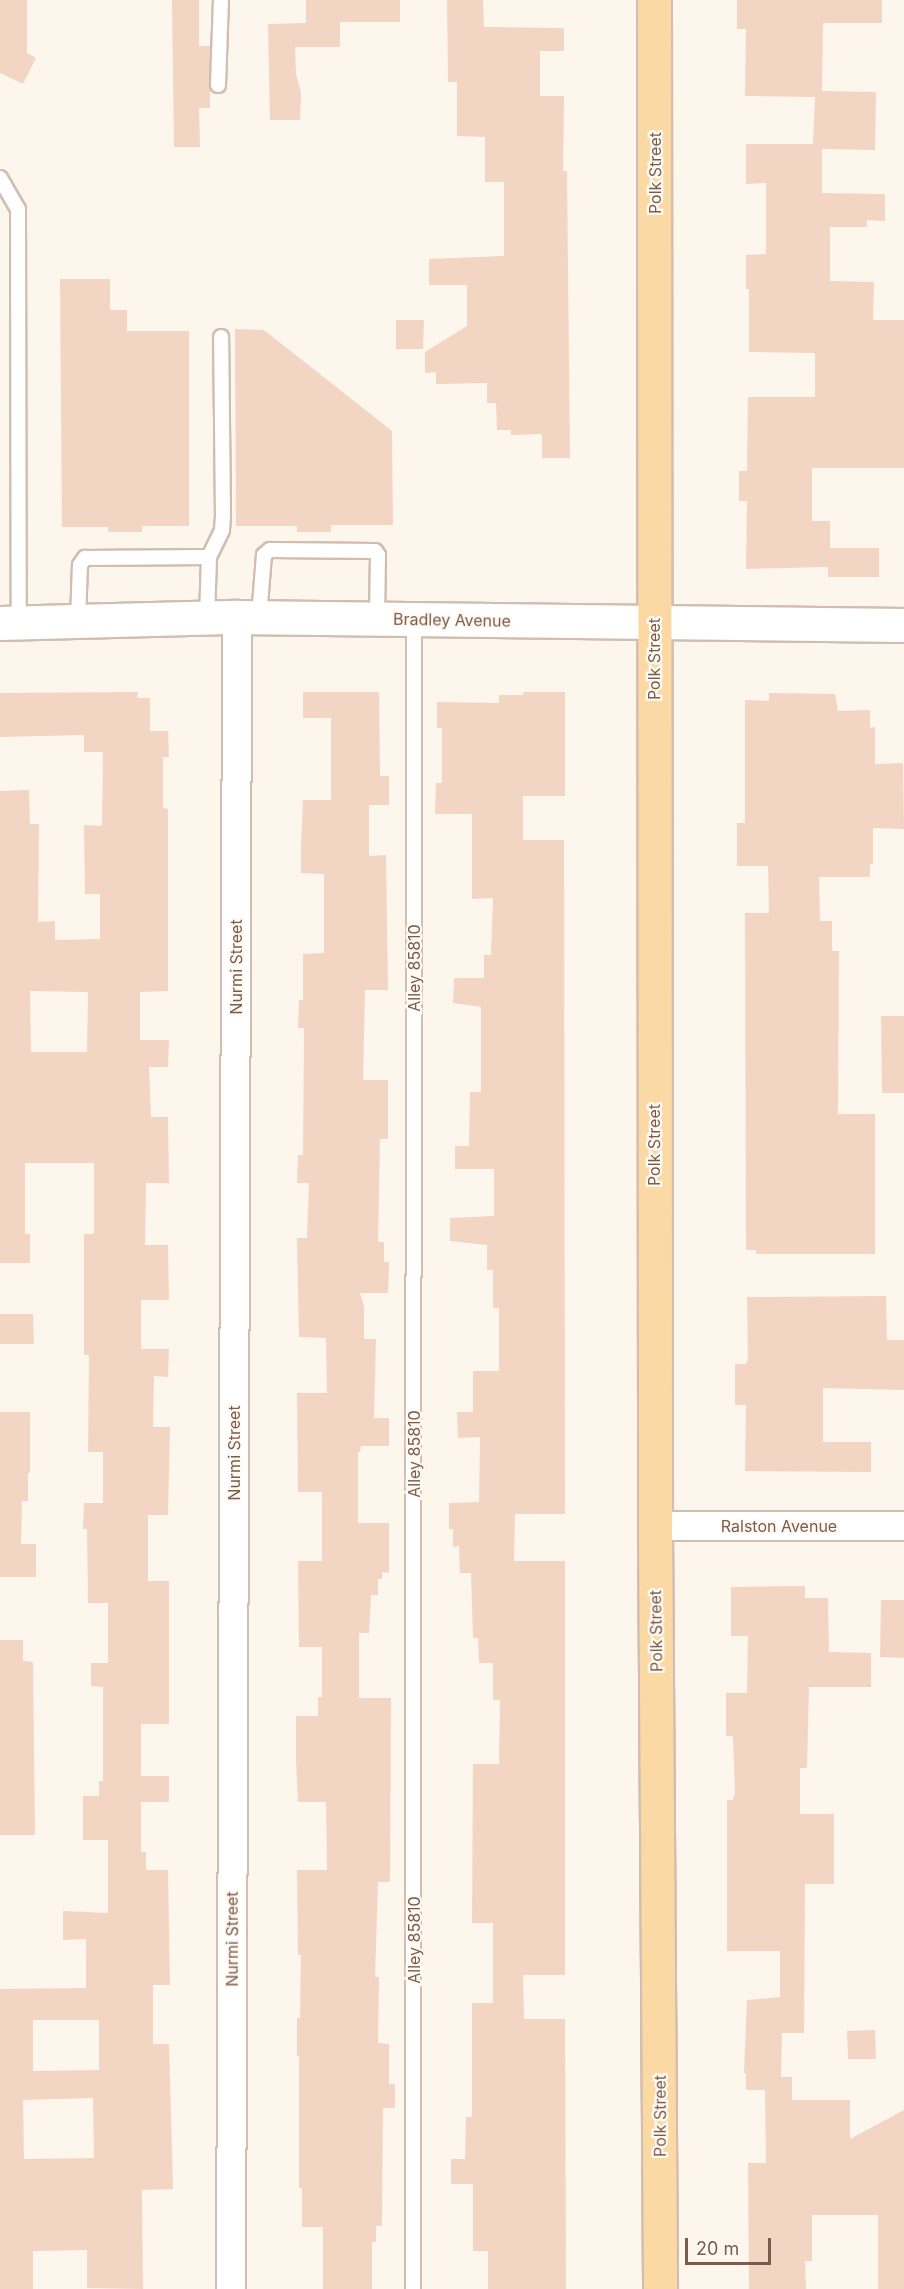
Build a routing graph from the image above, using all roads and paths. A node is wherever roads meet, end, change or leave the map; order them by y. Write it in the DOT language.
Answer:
graph roads {
  1 [pos="221,0"];
  2 [pos="654,0"];
  3 [pos="218,85"];
  4 [pos="0,178"];
  5 [pos="221,337"];
  6 [pos="209,557"];
  7 [pos="234,617"];
  8 [pos="377,619"];
  9 [pos="414,619"];
  10 [pos="78,621"];
  11 [pos="654,622"];
  12 [pos="10,623"];
  13 [pos="904,625"];
  14 [pos="655,1526"];
  15 [pos="904,1526"];
  16 [pos="231,2289"];
  17 [pos="413,2289"];
  18 [pos="660,2289"];
  1 -- 3 [label="lane"];
  2 -- 11 [label="main road, Polk Street"];
  4 -- 12 [label="lane"];
  5 -- 6 [label="lane"];
  6 -- 7 [label="lane"];
  6 -- 10 [label="lane"];
  7 -- 8 [label="street, Bradley Avenue"];
  7 -- 8 [label="lane"];
  7 -- 10 [label="street, Bradley Avenue"];
  7 -- 16 [label="street, Nurmi Street"];
  8 -- 9 [label="street, Bradley Avenue"];
  9 -- 11 [label="street, Bradley Avenue"];
  9 -- 17 [label="lane, Alley 85810"];
  10 -- 12 [label="street, Bradley Avenue"];
  11 -- 13 [label="street, Bradley Avenue"];
  11 -- 14 [label="main road, Polk Street"];
  14 -- 15 [label="street, Ralston Avenue"];
  14 -- 18 [label="main road, Polk Street"];
}
